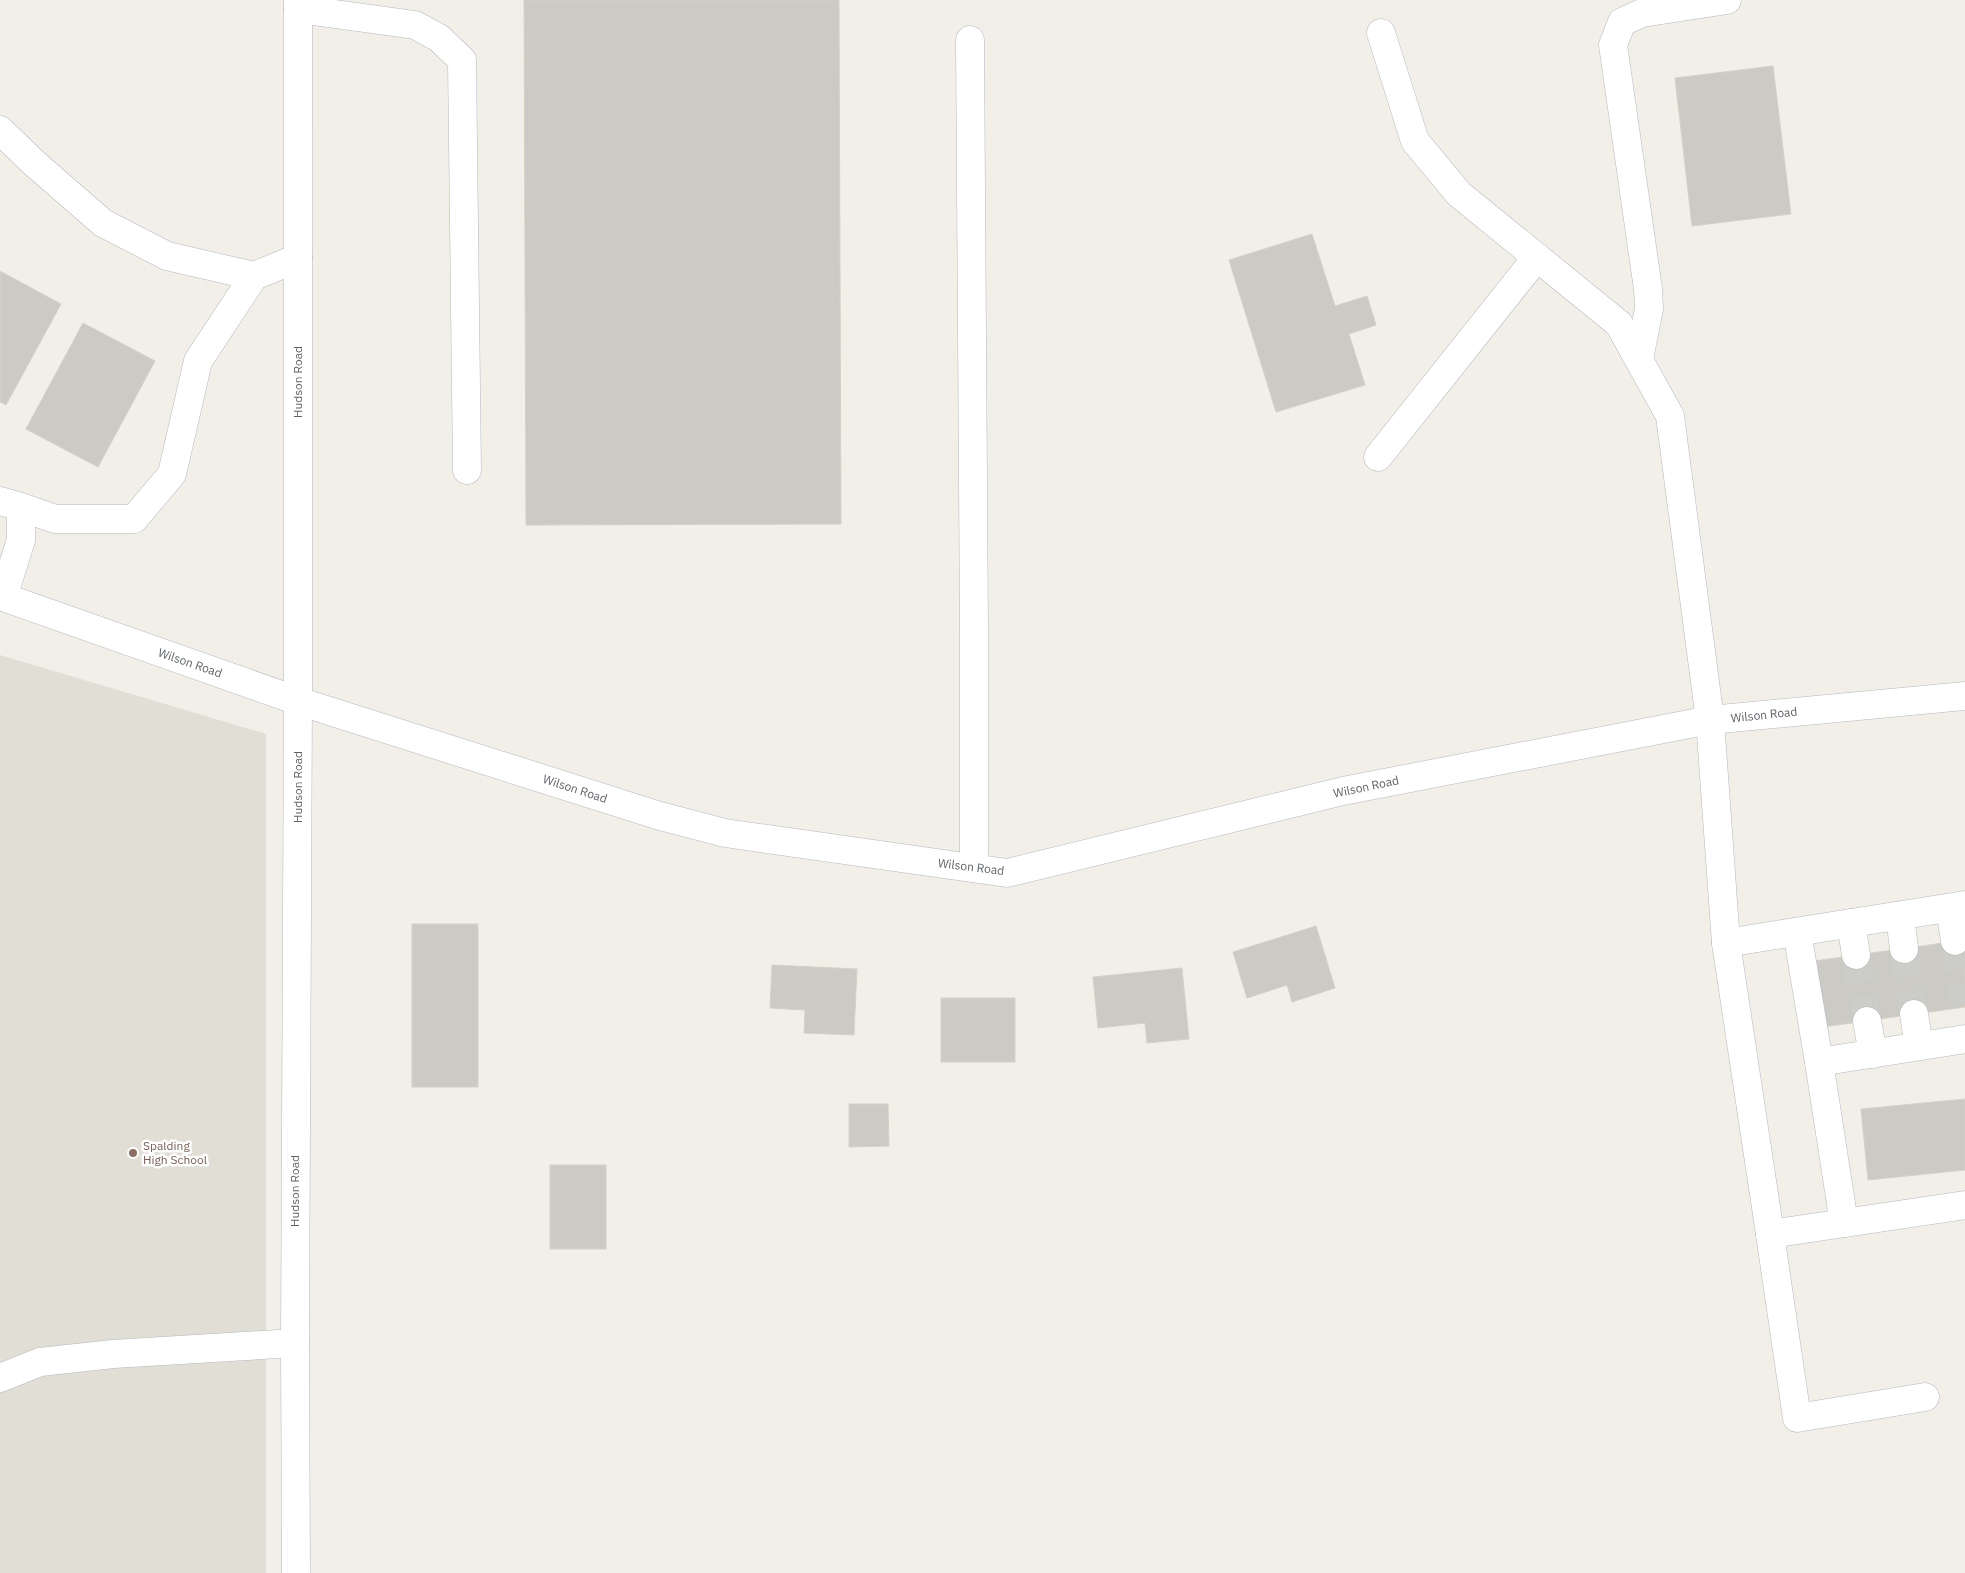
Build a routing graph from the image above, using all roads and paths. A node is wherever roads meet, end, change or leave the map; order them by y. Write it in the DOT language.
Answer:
graph roads {
  1 [pos="1727,0"];
  2 [pos="298,4"];
  3 [pos="1381,33"];
  4 [pos="970,40"];
  5 [pos="0,130"];
  6 [pos="1537,257"];
  7 [pos="298,258"];
  8 [pos="254,276"];
  9 [pos="1639,359"];
  10 [pos="1378,457"];
  11 [pos="467,470"];
  12 [pos="11,504"];
  13 [pos="1,597"];
  14 [pos="1965,696"];
  15 [pos="298,701"];
  16 [pos="1710,720"];
  17 [pos="974,868"];
  18 [pos="1957,907"];
  19 [pos="1900,916"];
  20 [pos="1851,923"];
  21 [pos="1796,932"];
  22 [pos="1955,941"];
  23 [pos="1726,943"];
  24 [pos="1904,948"];
  25 [pos="1856,955"];
  26 [pos="1914,1014"];
  27 [pos="1867,1021"];
  28 [pos="1965,1039"];
  29 [pos="1919,1046"];
  30 [pos="1874,1054"];
  31 [pos="1819,1062"];
  32 [pos="1965,1205"];
  33 [pos="1844,1223"];
  34 [pos="1770,1234"];
  35 [pos="295,1343"];
  36 [pos="0,1378"];
  37 [pos="1925,1397"];
  38 [pos="296,1573"];
  1 -- 9 [label="street"];
  2 -- 7 [label="street, Hudson Road"];
  2 -- 11 [label="street"];
  3 -- 6 [label="street"];
  4 -- 17 [label="street"];
  5 -- 8 [label="street"];
  6 -- 9 [label="street"];
  6 -- 10 [label="street"];
  7 -- 8 [label="street"];
  7 -- 15 [label="street, Hudson Road"];
  8 -- 12 [label="street"];
  9 -- 16 [label="street"];
  12 -- 13 [label="street"];
  13 -- 15 [label="street, Wilson Road"];
  14 -- 16 [label="street, Wilson Road"];
  15 -- 17 [label="street, Wilson Road"];
  15 -- 35 [label="street, Hudson Road"];
  16 -- 17 [label="street, Wilson Road"];
  16 -- 23 [label="street"];
  18 -- 19 [label="street"];
  18 -- 22 [label="street"];
  19 -- 20 [label="street"];
  19 -- 24 [label="street"];
  20 -- 21 [label="street"];
  20 -- 25 [label="street"];
  21 -- 23 [label="street"];
  21 -- 31 [label="street"];
  23 -- 34 [label="street"];
  26 -- 29 [label="street"];
  27 -- 30 [label="street"];
  28 -- 29 [label="street"];
  29 -- 30 [label="street"];
  30 -- 31 [label="street"];
  31 -- 33 [label="street"];
  32 -- 33 [label="street"];
  33 -- 34 [label="street"];
  34 -- 37 [label="street"];
  35 -- 36 [label="street"];
  35 -- 38 [label="street, Hudson Road"];
}
